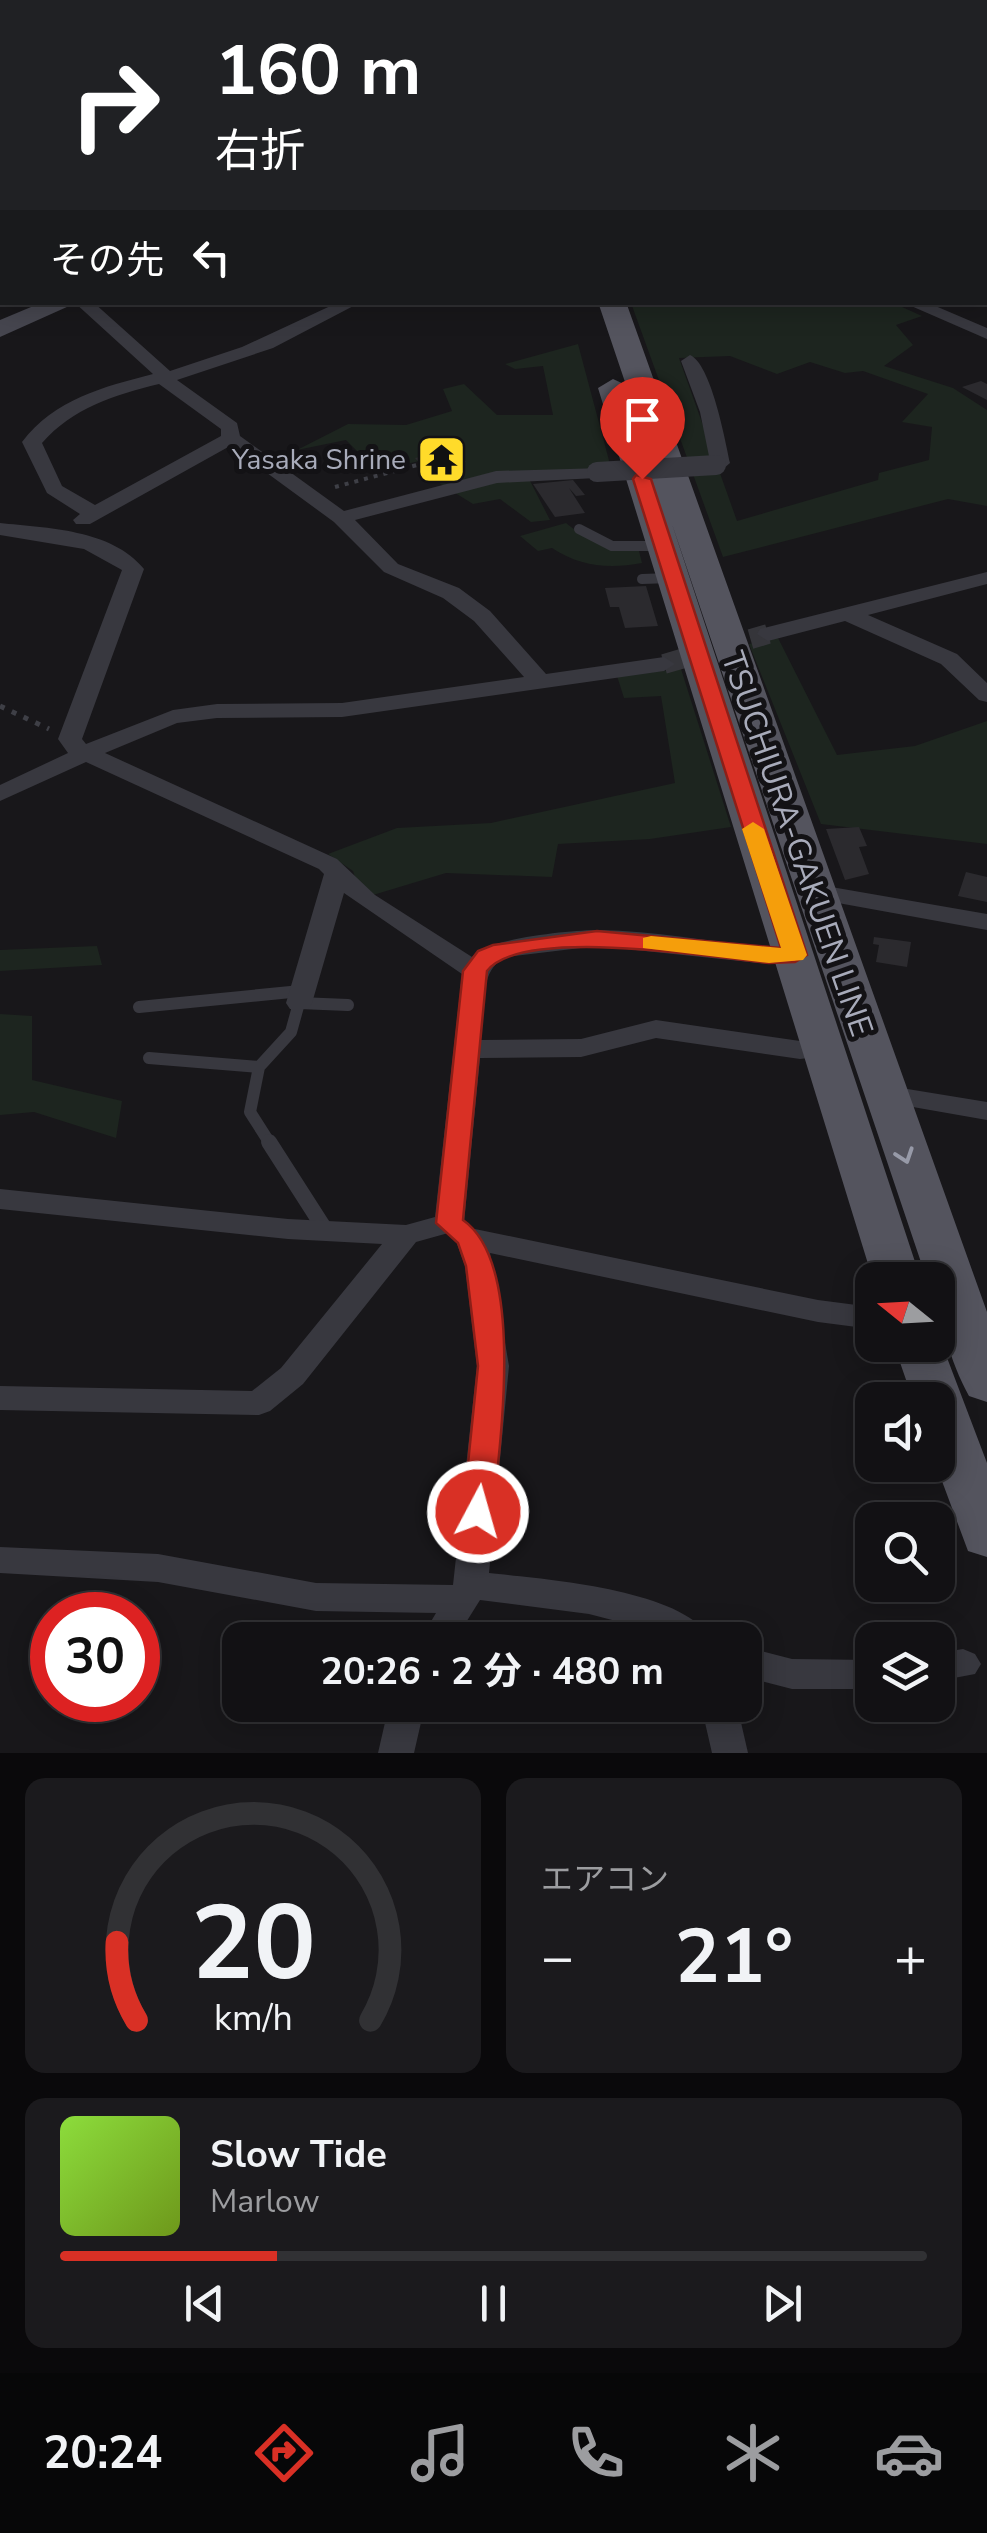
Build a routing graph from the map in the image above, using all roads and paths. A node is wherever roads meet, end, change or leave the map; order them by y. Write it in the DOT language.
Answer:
graph roads {
  1 [pos="59,305"];
  2 [pos="85,305"];
  3 [pos="346,305"];
  4 [pos="586,305"];
  5 [pos="613,305"];
  6 [pos="917,305"];
  7 [pos="2,328"];
  8 [pos="987,334"];
  9 [pos="690,362"];
  10 [pos="162,378"];
  11 [pos="231,438"];
  12 [pos="417,465"];
  13 [pos="308,494"];
  14 [pos="94,514"];
  15 [pos="341,518"];
  16 [pos="0,529"];
  17 [pos="580,529"];
  18 [pos="56,536"];
  19 [pos="671,569"];
  20 [pos="987,578"];
  21 [pos="844,612"];
  22 [pos="768,634"];
  23 [pos="664,664"];
  24 [pos="539,680"];
  25 [pos="987,696"];
  26 [pos="0,706"];
  27 [pos="77,747"];
  28 [pos="0,794"];
  29 [pos="337,872"];
  30 [pos="814,892"];
  31 [pos="987,922"];
  32 [pos="795,955"];
  33 [pos="475,971"];
  34 [pos="300,997"];
  35 [pos="139,1006"];
  36 [pos="348,1006"];
  37 [pos="822,1049"];
  38 [pos="468,1050"];
  39 [pos="148,1058"];
  40 [pos="259,1067"];
  41 [pos="883,1094"];
  42 [pos="987,1111"];
  43 [pos="0,1199"];
  44 [pos="326,1231"];
  45 [pos="460,1231"];
  46 [pos="406,1235"];
  47 [pos="891,1262"];
  48 [pos="932,1262"];
  49 [pos="855,1316"];
  50 [pos="955,1333"];
  51 [pos="955,1350"];
  52 [pos="987,1383"];
  53 [pos="0,1398"];
  54 [pos="987,1536"];
  55 [pos="0,1560"];
  56 [pos="466,1592"];
  57 [pos="447,1622"];
  58 [pos="664,1622"];
  59 [pos="762,1666"];
  60 [pos="855,1675"];
  61 [pos="403,1722"];
  62 [pos="723,1722"];
  63 [pos="396,1753"];
  64 [pos="730,1753"];
  1 -- 7 [label="street"];
  2 -- 10 [label="street"];
  3 -- 10 [label="street"];
  4 -- 19 [label="main road, TSUCHIURA-GAKUEN LINE"];
  5 -- 19 [label="main road, TSUCHIURA-GAKUEN LINE"];
  6 -- 8 [label="street"];
  9 -- 15 [label="street, bridge"];
  10 -- 11 [label="street"];
  10 -- 14 [label="street"];
  11 -- 13 [label="street"];
  11 -- 14 [label="street"];
  12 -- 13 [label="path"];
  13 -- 15 [label="street"];
  14 -- 18 [label="street"];
  15 -- 24 [label="street"];
  16 -- 18 [label="street"];
  17 -- 19 [label="lane"];
  18 -- 27 [label="street"];
  19 -- 30 [label="main road, TSUCHIURA-GAKUEN LINE"];
  19 -- 32 [label="main road, TSUCHIURA-GAKUEN LINE"];
  20 -- 21 [label="street"];
  21 -- 22 [label="street"];
  21 -- 25 [label="street"];
  23 -- 24 [label="street"];
  24 -- 27 [label="street"];
  26 -- 27 [label="path"];
  27 -- 28 [label="street"];
  27 -- 29 [label="street"];
  29 -- 33 [label="street"];
  29 -- 34 [label="street"];
  30 -- 31 [label="street"];
  30 -- 41 [label="main road, TSUCHIURA-GAKUEN LINE"];
  32 -- 33 [label="street"];
  32 -- 37 [label="main road, TSUCHIURA-GAKUEN LINE"];
  33 -- 38 [label="street"];
  34 -- 35 [label="lane"];
  34 -- 36 [label="lane"];
  34 -- 40 [label="lane"];
  37 -- 38 [label="street"];
  37 -- 47 [label="main road, TSUCHIURA-GAKUEN LINE"];
  38 -- 45 [label="street"];
  39 -- 40 [label="lane"];
  40 -- 44 [label="lane"];
  41 -- 42 [label="street"];
  41 -- 48 [label="main road, TSUCHIURA-GAKUEN LINE, one-way"];
  43 -- 44 [label="street"];
  44 -- 46 [label="street"];
  45 -- 46 [label="street"];
  45 -- 49 [label="street"];
  45 -- 56 [label="street"];
  46 -- 53 [label="street"];
  50 -- 52 [label="main road, TSUCHIURA-GAKUEN LINE"];
  51 -- 54 [label="main road, TSUCHIURA-GAKUEN LINE"];
  55 -- 56 [label="street"];
  56 -- 57 [label="street"];
  56 -- 58 [label="street"];
  59 -- 60 [label="street"];
  61 -- 63 [label="street"];
  62 -- 64 [label="street"];
}
